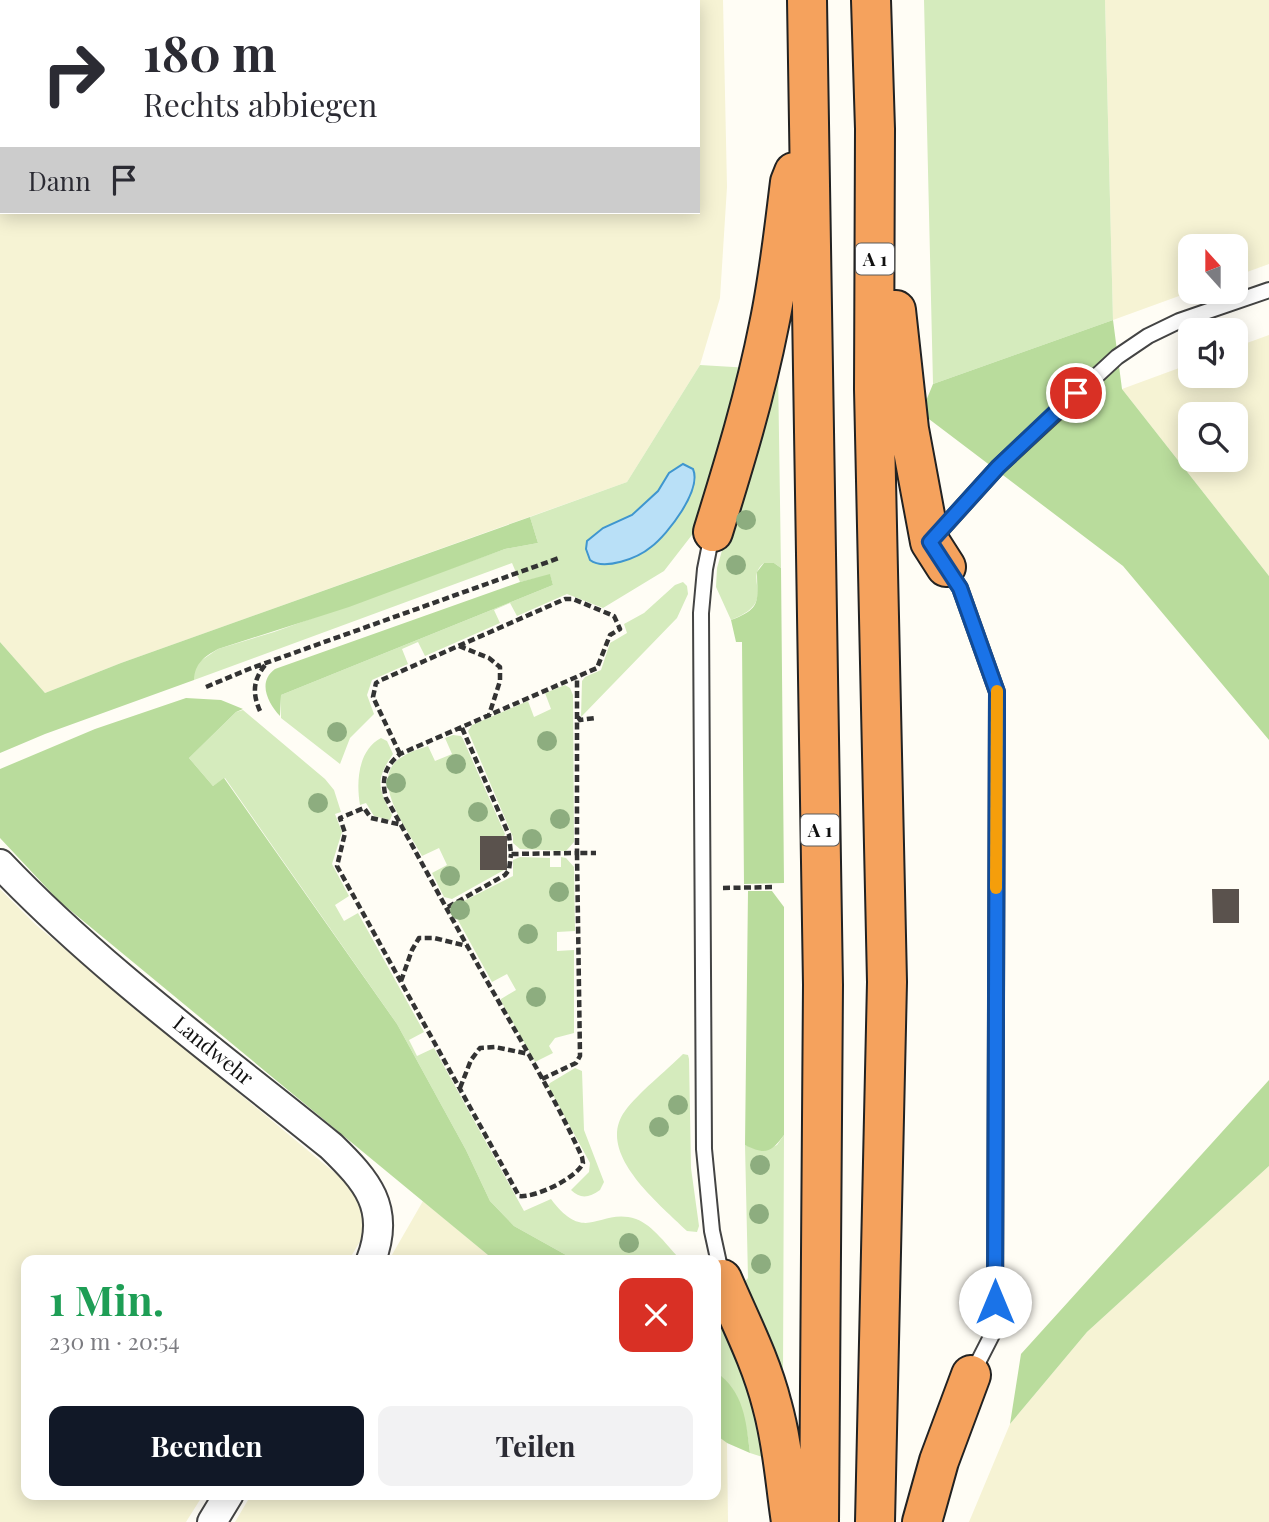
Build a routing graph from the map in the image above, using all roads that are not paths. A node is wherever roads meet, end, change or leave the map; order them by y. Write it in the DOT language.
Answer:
graph roads {
  1 [pos="807,0"];
  2 [pos="871,0"];
  3 [pos="875,128"];
  4 [pos="810,139"];
  5 [pos="1269,290"];
  6 [pos="713,532"];
  7 [pos="938,554"];
  8 [pos="0,864"];
  9 [pos="373,1255"];
  10 [pos="717,1255"];
  11 [pos="721,1274"];
  12 [pos="722,1279"];
  13 [pos="971,1375"];
  14 [pos="225,1500"];
  15 [pos="212,1522"];
  16 [pos="791,1522"];
  17 [pos="819,1522"];
  18 [pos="875,1522"];
  19 [pos="922,1522"];
  1 -- 4 [label="highway, A 1"];
  2 -- 3 [label="highway, A 1"];
  3 -- 7 [label="highway"];
  3 -- 18 [label="highway, A 1"];
  4 -- 6 [label="highway"];
  4 -- 17 [label="highway, A 1"];
  5 -- 7 [label="lane"];
  6 -- 10 [label="lane"];
  7 -- 13 [label="lane"];
  8 -- 9 [label="street, Landwehr"];
  11 -- 12 [label="lane"];
  12 -- 16 [label="highway"];
  13 -- 19 [label="highway"];
  14 -- 15 [label="street"];
}
